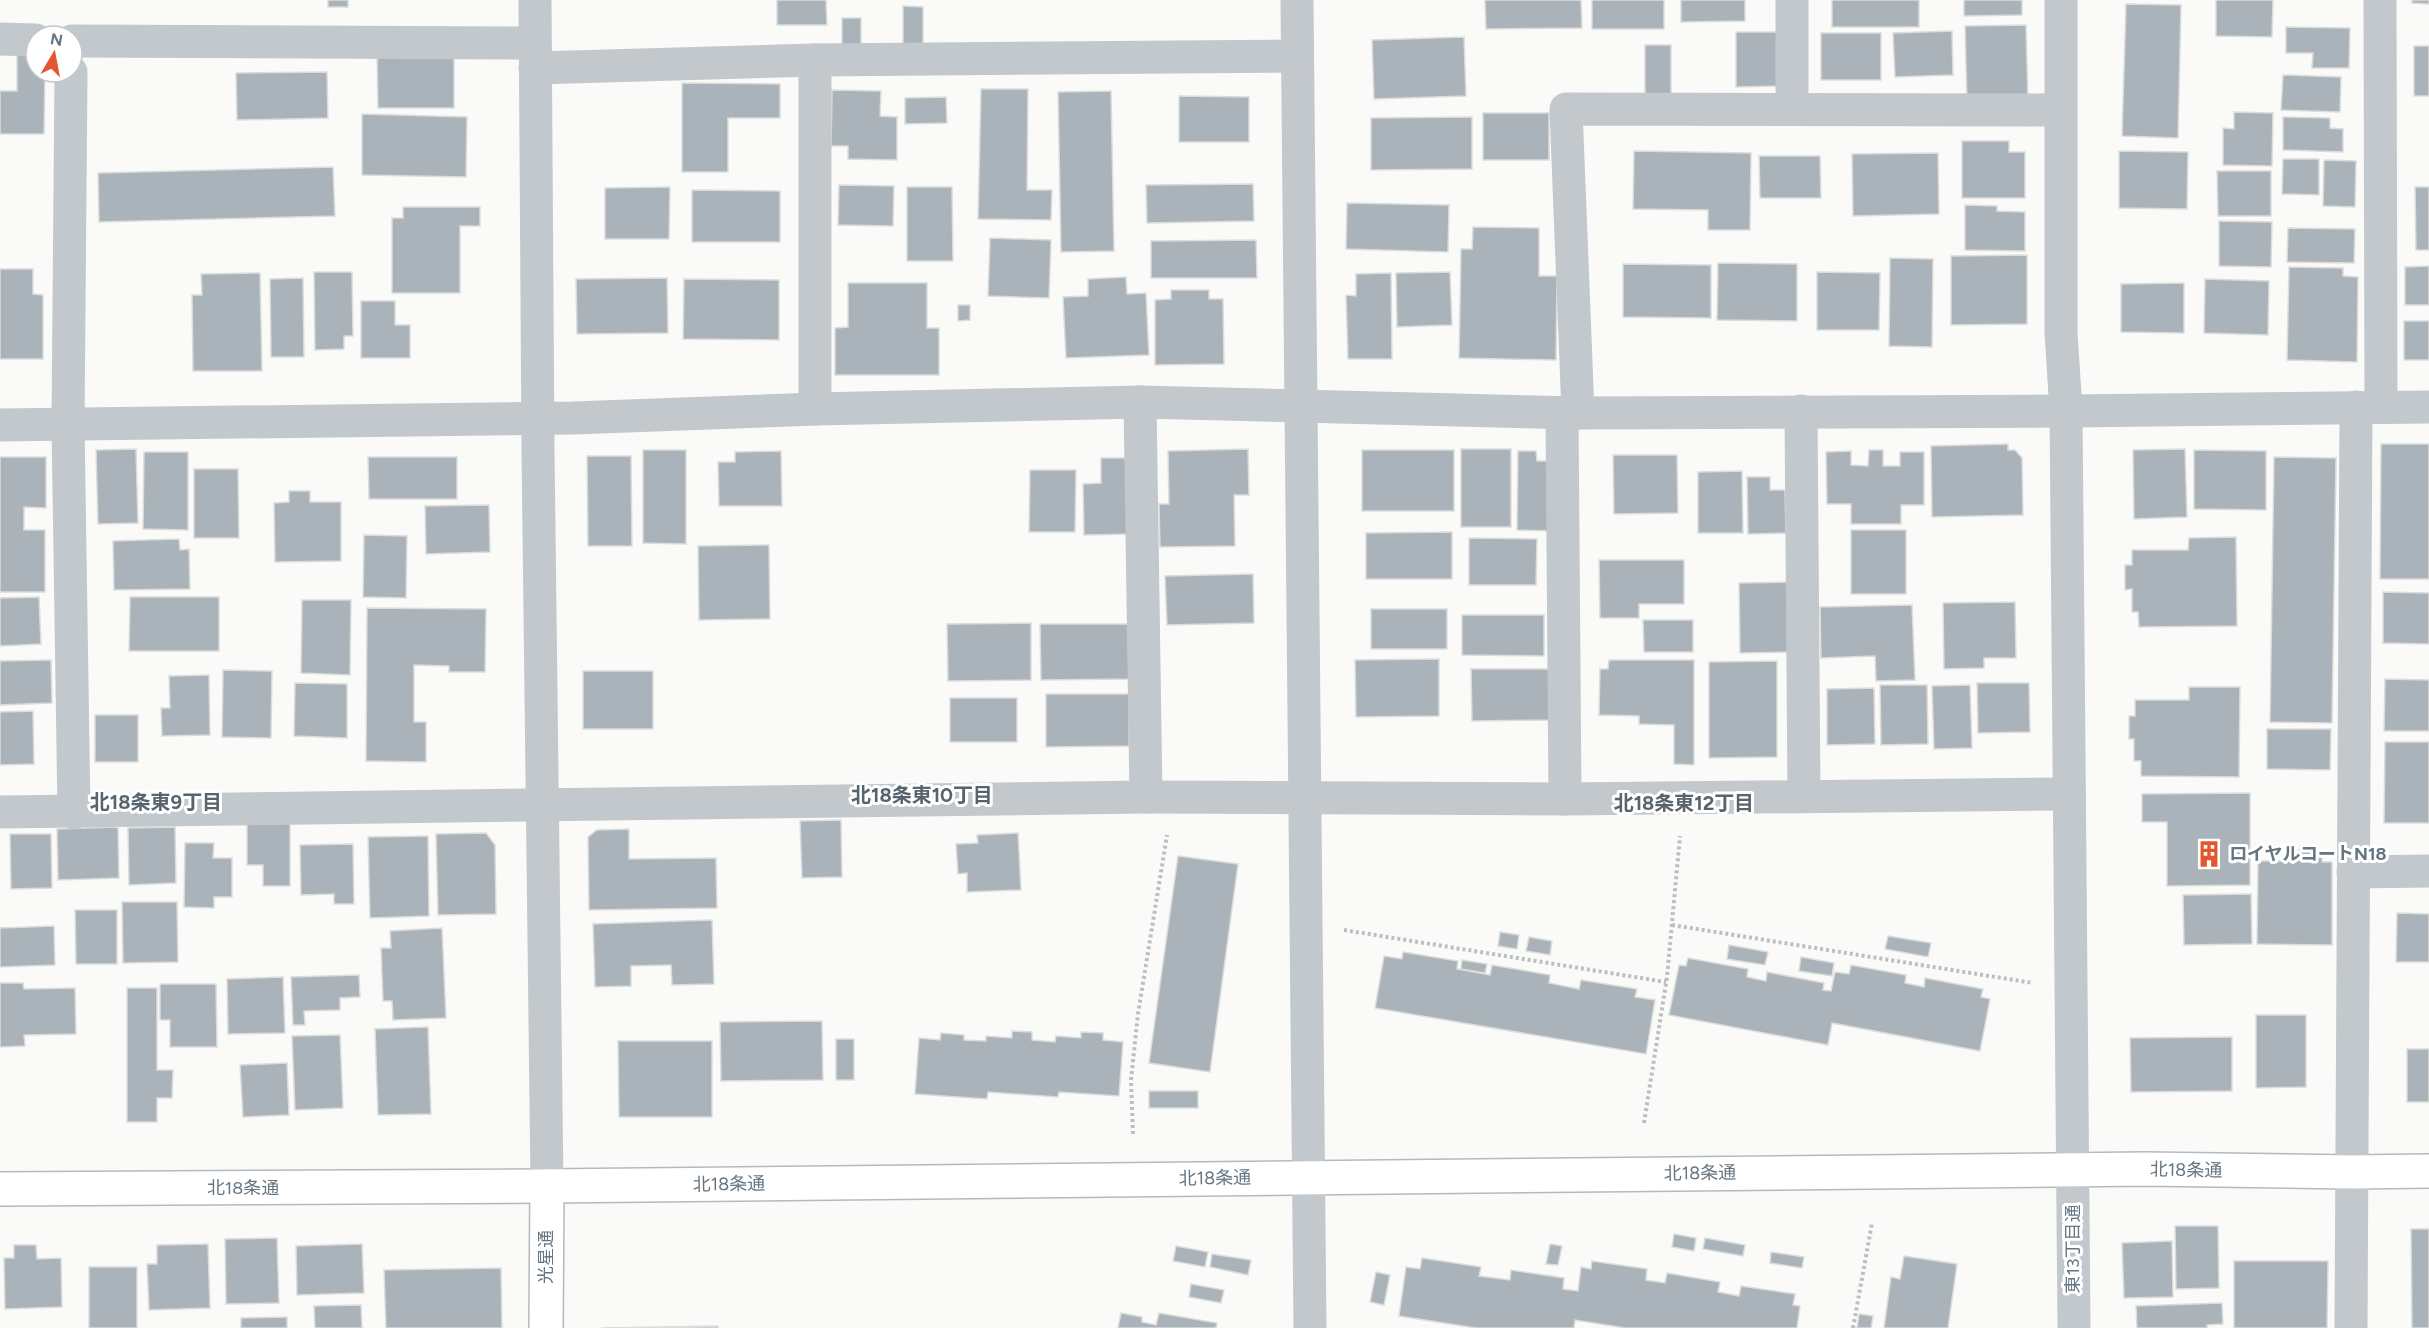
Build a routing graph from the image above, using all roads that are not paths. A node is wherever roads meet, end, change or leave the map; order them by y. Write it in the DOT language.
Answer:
graph roads {
  1 [pos="535,0"];
  2 [pos="1297,0"];
  3 [pos="1792,0"];
  4 [pos="2061,0"];
  5 [pos="2380,0"];
  6 [pos="0,39"];
  7 [pos="24,40"];
  8 [pos="84,41"];
  9 [pos="535,56"];
  10 [pos="1297,56"];
  11 [pos="815,60"];
  12 [pos="71,84"];
  13 [pos="1792,109"];
  14 [pos="2060,110"];
  15 [pos="1140,402"];
  16 [pos="1299,405"];
  17 [pos="2369,407"];
  18 [pos="2429,407"];
  19 [pos="815,409"];
  20 [pos="1801,411"];
  21 [pos="2066,411"];
  22 [pos="1570,413"];
  23 [pos="538,418"];
  24 [pos="68,424"];
  25 [pos="0,425"];
  26 [pos="2069,794"];
  27 [pos="1804,796"];
  28 [pos="1146,797"];
  29 [pos="1304,797"];
  30 [pos="1565,799"];
  31 [pos="541,804"];
  32 [pos="0,812"];
  33 [pos="74,813"];
  34 [pos="2429,871"];
  35 [pos="2353,872"];
  36 [pos="2074,1170"];
  37 [pos="2429,1171"];
  38 [pos="2352,1172"];
  39 [pos="1309,1177"];
  40 [pos="548,1186"];
  41 [pos="0,1189"];
  42 [pos="546,1328"];
  43 [pos="1310,1328"];
  44 [pos="2074,1328"];
  45 [pos="2350,1328"];
  1 -- 9 [label="street"];
  2 -- 10 [label="street"];
  3 -- 13 [label="street"];
  4 -- 14 [label="street, 東13丁目通"];
  5 -- 17 [label="street"];
  6 -- 7 [label="street"];
  8 -- 9 [label="street"];
  9 -- 11 [label="street"];
  9 -- 23 [label="street"];
  10 -- 11 [label="street"];
  10 -- 16 [label="street"];
  11 -- 19 [label="street"];
  12 -- 24 [label="street"];
  13 -- 14 [label="street"];
  13 -- 22 [label="street"];
  14 -- 21 [label="street, 東13丁目通"];
  15 -- 16 [label="street"];
  15 -- 19 [label="street"];
  15 -- 28 [label="street"];
  16 -- 22 [label="street"];
  16 -- 29 [label="street"];
  17 -- 18 [label="street"];
  17 -- 21 [label="street"];
  17 -- 35 [label="street"];
  19 -- 23 [label="street"];
  20 -- 21 [label="street"];
  20 -- 22 [label="street"];
  20 -- 27 [label="street"];
  21 -- 26 [label="street, 東13丁目通"];
  22 -- 30 [label="street"];
  23 -- 24 [label="street"];
  23 -- 31 [label="street"];
  24 -- 25 [label="street"];
  24 -- 33 [label="street"];
  26 -- 27 [label="street"];
  26 -- 36 [label="street, 東13丁目通"];
  27 -- 30 [label="street"];
  28 -- 29 [label="street"];
  28 -- 31 [label="street"];
  29 -- 30 [label="street"];
  29 -- 39 [label="street"];
  31 -- 33 [label="street"];
  31 -- 40 [label="street"];
  32 -- 33 [label="street"];
  34 -- 35 [label="street"];
  35 -- 38 [label="street"];
  36 -- 38 [label="street, 北18条通"];
  36 -- 39 [label="street, 北18条通"];
  36 -- 44 [label="street, 東13丁目通"];
  37 -- 38 [label="street, 北18条通"];
  38 -- 45 [label="street"];
  39 -- 40 [label="street, 北18条通"];
  39 -- 43 [label="street"];
  40 -- 41 [label="street, 北18条通"];
  40 -- 42 [label="street, 光星通"];
}
